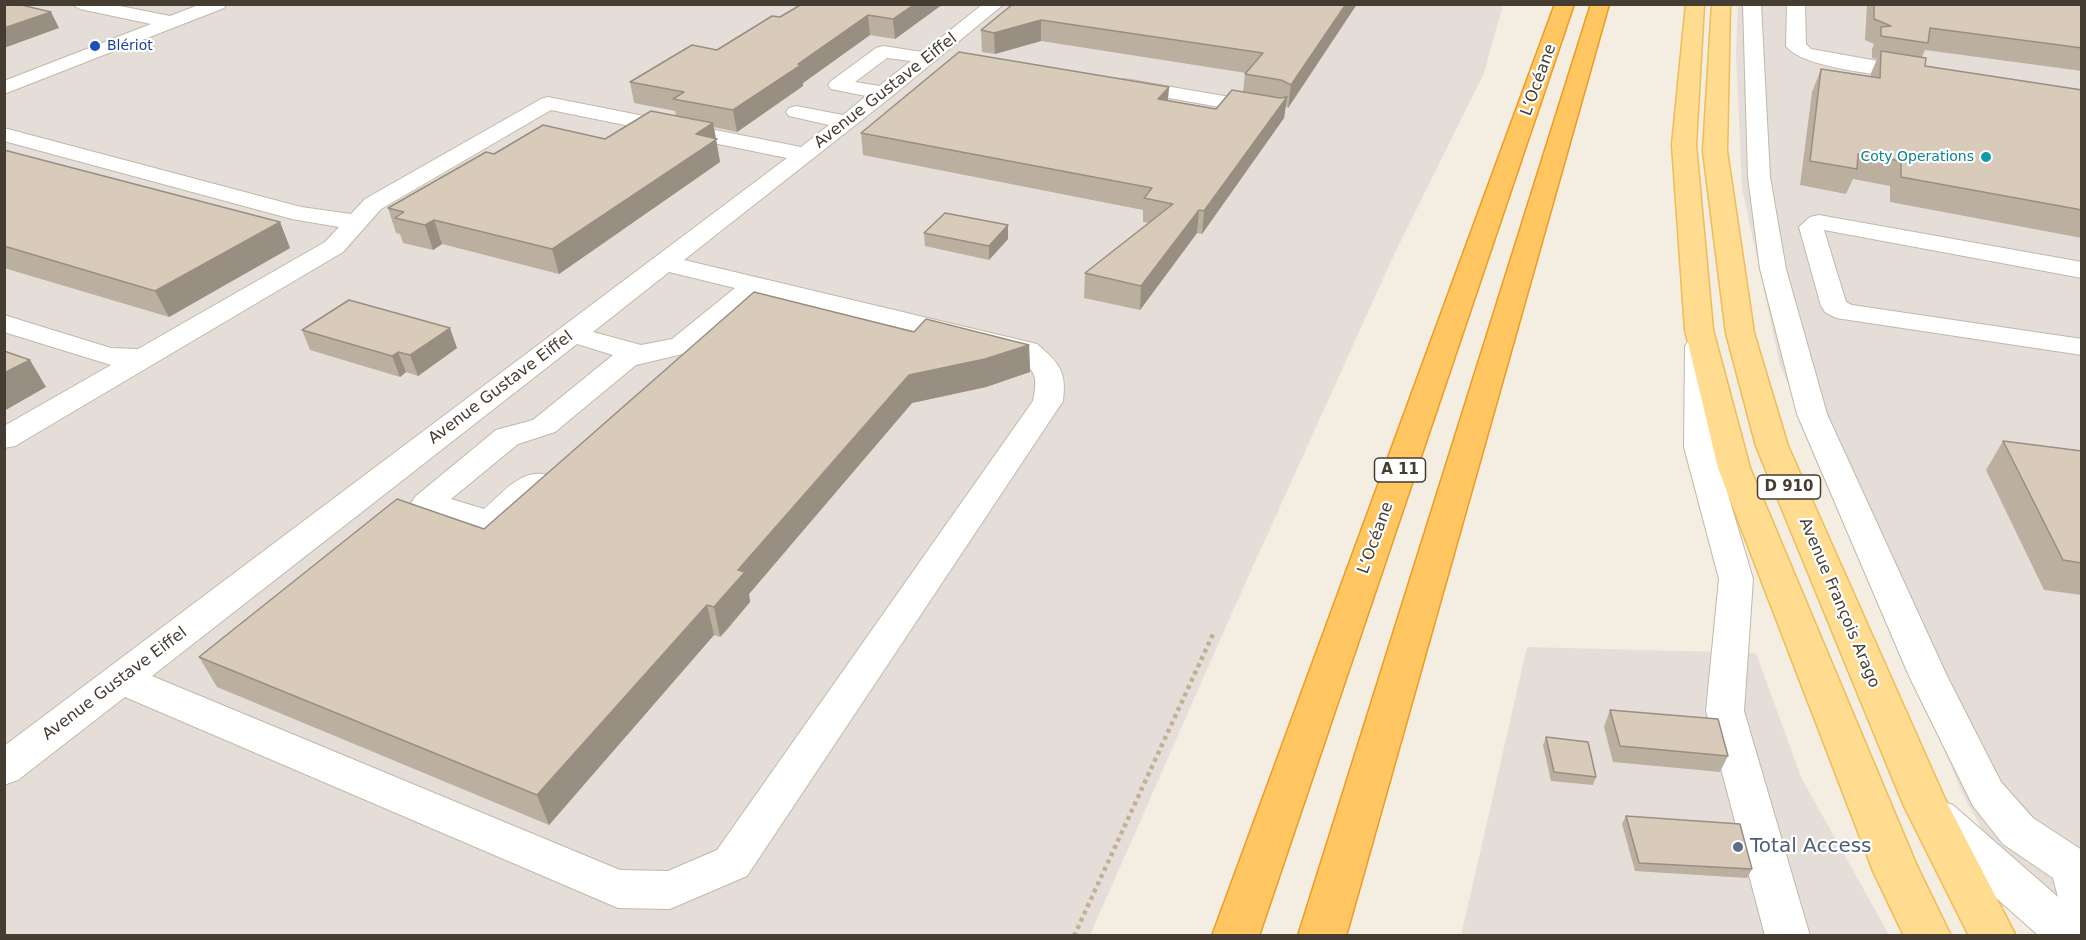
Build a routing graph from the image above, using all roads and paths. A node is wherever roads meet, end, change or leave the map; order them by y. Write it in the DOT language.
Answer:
graph roads {
  1 [pos="80,4"];
  2 [pos="218,4"];
  3 [pos="995,4"];
  4 [pos="1565,4"];
  5 [pos="1600,4"];
  6 [pos="1695,4"];
  7 [pos="1721,4"];
  8 [pos="1752,4"];
  9 [pos="1796,4"];
  10 [pos="172,22"];
  11 [pos="931,55"];
  12 [pos="964,57"];
  13 [pos="1932,76"];
  14 [pos="1102,81"];
  15 [pos="4,88"];
  16 [pos="884,93"];
  17 [pos="1278,111"];
  18 [pos="847,122"];
  19 [pos="777,126"];
  20 [pos="4,134"];
  21 [pos="805,155"];
  22 [pos="356,222"];
  23 [pos="664,263"];
  24 [pos="2082,270"];
  25 [pos="755,285"];
  26 [pos="4,323"];
  27 [pos="1699,330"];
  28 [pos="571,334"];
  29 [pos="2082,347"];
  30 [pos="640,354"];
  31 [pos="143,358"];
  32 [pos="4,440"];
  33 [pos="536,482"];
  34 [pos="1214,632"];
  35 [pos="121,679"];
  36 [pos="4,768"];
  37 [pos="1925,804"];
  38 [pos="1074,936"];
  39 [pos="1234,936"];
  40 [pos="1322,936"];
  41 [pos="1788,936"];
  42 [pos="1928,936"];
  43 [pos="1993,936"];
  44 [pos="2072,936"];
  45 [pos="2080,936"];
  1 -- 10 [label="street"];
  2 -- 10 [label="street"];
  3 -- 11 [label="street, Avenue Gustave Eiffel"];
  4 -- 39 [label="highway, L’Océane / A 11"];
  5 -- 40 [label="highway"];
  6 -- 27 [label="main road, D 910"];
  7 -- 37 [label="main road, Avenue François Arago / D 910"];
  8 -- 45 [label="street"];
  9 -- 13 [label="street"];
  10 -- 15 [label="street"];
  11 -- 12 [label="street"];
  11 -- 16 [label="street, Avenue Gustave Eiffel"];
  11 -- 16 [label="street"];
  14 -- 17 [label="street"];
  16 -- 18 [label="street, Avenue Gustave Eiffel"];
  18 -- 19 [label="street"];
  18 -- 21 [label="street, Avenue Gustave Eiffel"];
  20 -- 22 [label="street"];
  21 -- 22 [label="street"];
  21 -- 23 [label="street, Avenue Gustave Eiffel"];
  22 -- 31 [label="street"];
  23 -- 25 [label="street"];
  23 -- 28 [label="street, Avenue Gustave Eiffel"];
  24 -- 29 [label="street"];
  25 -- 30 [label="street"];
  25 -- 35 [label="street"];
  26 -- 31 [label="street"];
  27 -- 41 [label="street"];
  27 -- 42 [label="main road, D 910"];
  28 -- 30 [label="street"];
  28 -- 35 [label="street, Avenue Gustave Eiffel"];
  30 -- 33 [label="street"];
  31 -- 32 [label="street"];
  34 -- 38 [label="path"];
  35 -- 36 [label="street, Avenue Gustave Eiffel"];
  37 -- 43 [label="main road, Avenue François Arago / D 910"];
  37 -- 44 [label="street"];
}
